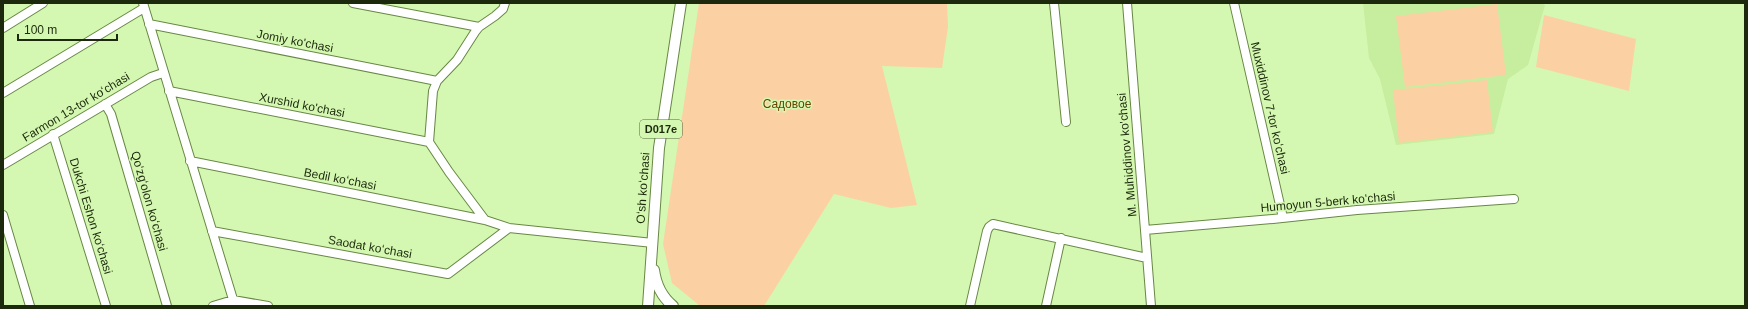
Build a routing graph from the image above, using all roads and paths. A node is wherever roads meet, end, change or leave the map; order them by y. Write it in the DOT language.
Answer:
graph roads {
  1 [pos="43,3"];
  2 [pos="353,3"];
  3 [pos="504,3"];
  4 [pos="681,3"];
  5 [pos="1054,3"];
  6 [pos="1127,3"];
  7 [pos="1234,3"];
  8 [pos="143,5"];
  9 [pos="149,24"];
  10 [pos="479,27"];
  11 [pos="3,28"];
  12 [pos="163,72"];
  13 [pos="437,81"];
  14 [pos="169,91"];
  15 [pos="3,93"];
  16 [pos="105,104"];
  17 [pos="1066,122"];
  18 [pos="53,134"];
  19 [pos="430,142"];
  20 [pos="190,161"];
  21 [pos="3,165"];
  22 [pos="1514,199"];
  23 [pos="3,215"];
  24 [pos="1283,218"];
  25 [pos="484,220"];
  26 [pos="509,228"];
  27 [pos="1145,230"];
  28 [pos="212,231"];
  29 [pos="1061,238"];
  30 [pos="653,243"];
  31 [pos="652,257"];
  32 [pos="1147,258"];
  33 [pos="234,303"];
  34 [pos="30,306"];
  35 [pos="106,306"];
  36 [pos="167,306"];
  37 [pos="213,306"];
  38 [pos="268,306"];
  39 [pos="648,306"];
  40 [pos="673,306"];
  41 [pos="970,306"];
  42 [pos="1046,306"];
  43 [pos="1150,306"];
  1 -- 11 [label="street"];
  2 -- 10 [label="street"];
  3 -- 10 [label="street"];
  4 -- 30 [label="main road, Oʻsh koʻchasi / D017e"];
  5 -- 17 [label="street"];
  6 -- 27 [label="street, M. Muhiddinov ko'chasi"];
  7 -- 24 [label="street, Muxiddinov 7-tor koʻchasi"];
  8 -- 9 [label="street"];
  8 -- 15 [label="street"];
  9 -- 12 [label="street"];
  9 -- 13 [label="street, Jomiy ko'chasi"];
  10 -- 13 [label="street"];
  12 -- 14 [label="street"];
  12 -- 16 [label="street, Farmon 13-tor koʻchasi"];
  13 -- 19 [label="street"];
  14 -- 19 [label="street, Xurshid ko'chasi"];
  14 -- 20 [label="street"];
  16 -- 18 [label="street, Farmon 13-tor koʻchasi"];
  16 -- 36 [label="street, Qoʻzgʻolon koʻchasi"];
  18 -- 21 [label="street, Farmon 13-tor koʻchasi"];
  18 -- 35 [label="street, Dukchi Eshon koʻchasi"];
  19 -- 25 [label="street"];
  20 -- 25 [label="street, Bedil koʻchasi"];
  20 -- 28 [label="street"];
  22 -- 24 [label="street, Humoyun 5-berk koʻchasi"];
  23 -- 34 [label="street"];
  24 -- 27 [label="street, Humoyun 5-berk koʻchasi"];
  25 -- 26 [label="street, Bedil koʻchasi"];
  26 -- 28 [label="street, Saodat koʻchasi"];
  26 -- 30 [label="street, Bedil koʻchasi"];
  27 -- 32 [label="street, M. Muhiddinov ko'chasi"];
  28 -- 33 [label="street"];
  29 -- 32 [label="street"];
  29 -- 41 [label="street"];
  29 -- 42 [label="street"];
  30 -- 31 [label="main road, Oʻsh koʻchasi / D017e"];
  31 -- 39 [label="main road, D017e"];
  31 -- 40 [label="main road, D017e"];
  32 -- 43 [label="street, M. Muhiddinov ko'chasi"];
  33 -- 37 [label="street"];
  33 -- 38 [label="street"];
}
